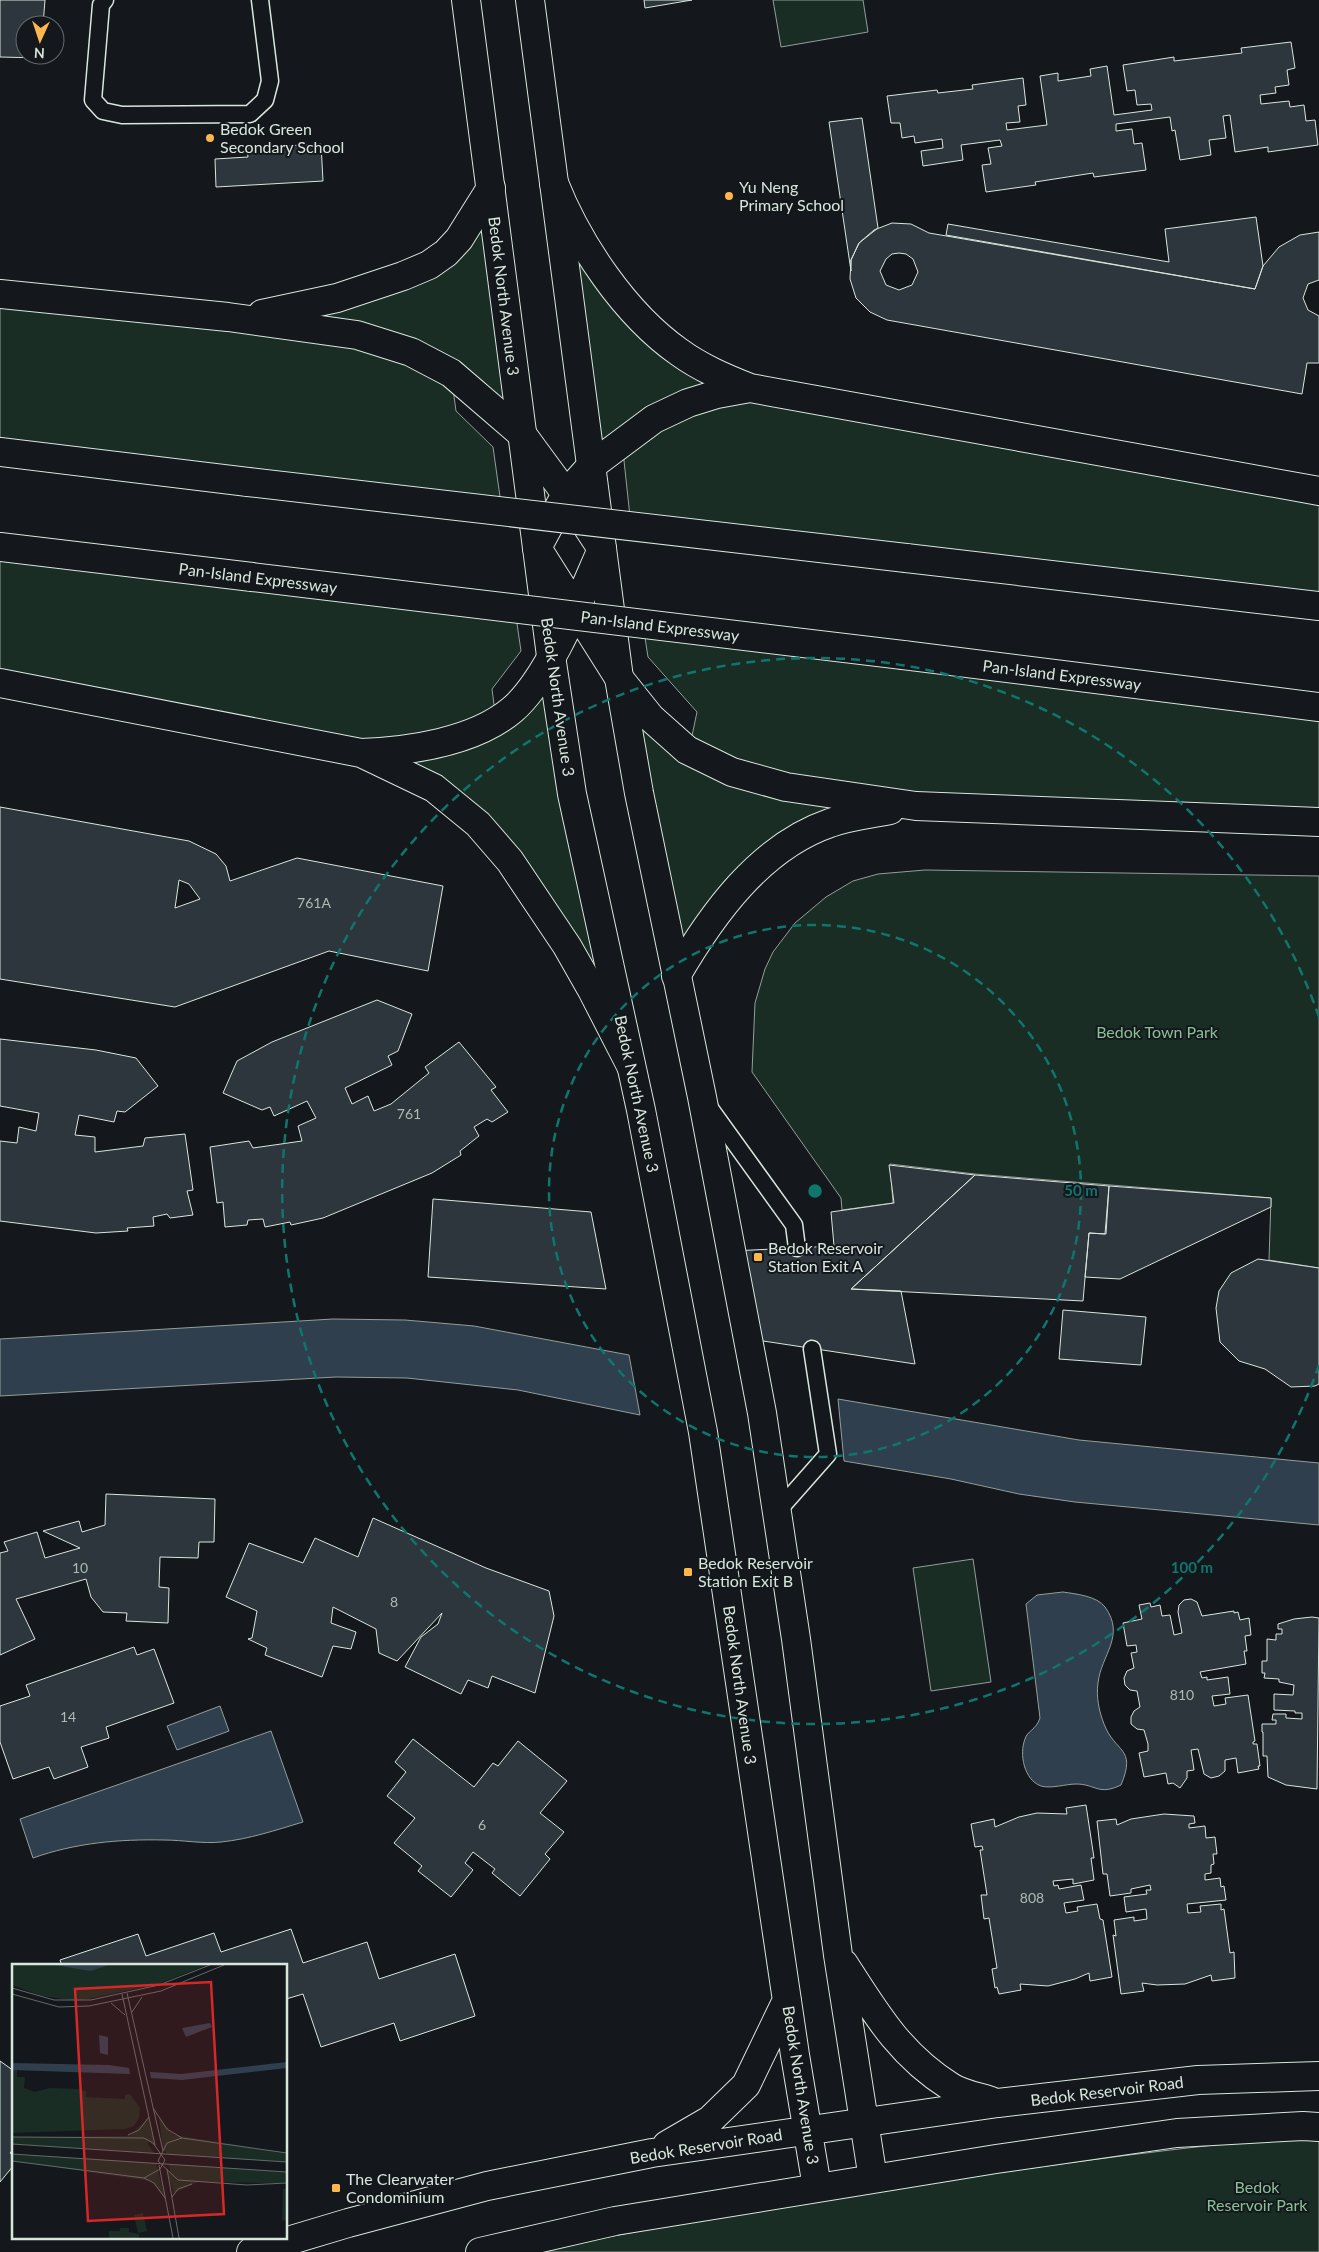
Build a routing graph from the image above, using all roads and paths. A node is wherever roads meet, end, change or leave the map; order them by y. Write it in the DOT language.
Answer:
graph roads {
  1 [pos="105,0"];
  2 [pos="260,0"];
  3 [pos="466,0"];
  4 [pos="530,0"];
  5 [pos="554,184"];
  6 [pos="490,188"];
  7 [pos="0,294"];
  8 [pos="228,317"];
  9 [pos="750,388"];
  10 [pos="522,434"];
  11 [pos="0,452"];
  12 [pos="591,466"];
  13 [pos="1319,491"];
  14 [pos="566,494"];
  15 [pos="0,547"];
  16 [pos="537,548"];
  17 [pos="602,549"];
  18 [pos="1319,606"];
  19 [pos="575,609"];
  20 [pos="551,656"];
  21 [pos="619,678"];
  22 [pos="0,684"];
  23 [pos="1319,707"];
  24 [pos="361,753"];
  25 [pos="916,806"];
  26 [pos="1319,822"];
  27 [pos="676,976"];
  28 [pos="631,1066"];
  29 [pos="702,1097"];
  30 [pos="797,1248"];
  31 [pos="812,1348"];
  32 [pos="776,1513"];
  33 [pos="838,1955"];
  34 [pos="787,2000"];
  35 [pos="1319,2076"];
  36 [pos="998,2103"];
  37 [pos="865,2121"];
  38 [pos="1319,2127"];
  39 [pos="807,2129"];
  40 [pos="652,2153"];
  41 [pos="873,2179"];
  42 [pos="817,2187"];
  43 [pos="251,2252"];
  44 [pos="480,2252"];
  1 -- 2 [label="lane"];
  3 -- 6 [label="main road, Bedok North Avenue 3"];
  4 -- 5 [label="main road"];
  5 -- 9 [label="main road"];
  5 -- 12 [label="main road"];
  6 -- 8 [label="main road"];
  6 -- 10 [label="main road, Bedok North Avenue 3"];
  7 -- 8 [label="main road"];
  8 -- 10 [label="main road"];
  9 -- 12 [label="main road"];
  9 -- 13 [label="main road"];
  10 -- 14 [label="main road"];
  10 -- 16 [label="main road, Bedok North Avenue 3"];
  11 -- 18 [label="main road, bridge"];
  12 -- 14 [label="main road"];
  12 -- 17 [label="main road"];
  14 -- 16 [label="main road"];
  14 -- 17 [label="main road"];
  15 -- 23 [label="main road, Pan-Island Expressway, bridge"];
  16 -- 19 [label="main road"];
  16 -- 20 [label="main road, Bedok North Avenue 3"];
  17 -- 19 [label="main road"];
  17 -- 21 [label="main road"];
  19 -- 20 [label="main road"];
  19 -- 21 [label="main road"];
  20 -- 24 [label="main road"];
  20 -- 28 [label="main road, Bedok North Avenue 3"];
  21 -- 25 [label="main road"];
  21 -- 27 [label="main road"];
  22 -- 24 [label="main road"];
  24 -- 28 [label="main road"];
  25 -- 26 [label="main road"];
  25 -- 27 [label="main road"];
  27 -- 29 [label="main road"];
  28 -- 34 [label="main road, Bedok North Avenue 3"];
  29 -- 30 [label="lane"];
  29 -- 32 [label="main road"];
  31 -- 32 [label="lane"];
  32 -- 33 [label="main road"];
  33 -- 36 [label="main road"];
  33 -- 37 [label="main road"];
  34 -- 39 [label="main road, Bedok North Avenue 3"];
  34 -- 40 [label="main road"];
  35 -- 36 [label="main road, Bedok Reservoir Road"];
  36 -- 37 [label="main road, Bedok Reservoir Road"];
  37 -- 39 [label="main road, Bedok Reservoir Road"];
  37 -- 41 [label="main road"];
  38 -- 41 [label="main road"];
  39 -- 40 [label="main road, Bedok Reservoir Road"];
  39 -- 42 [label="main road, Bedok North Avenue 3"];
  40 -- 43 [label="main road, Bedok Reservoir Road"];
  41 -- 42 [label="main road"];
  42 -- 44 [label="main road"];
}
